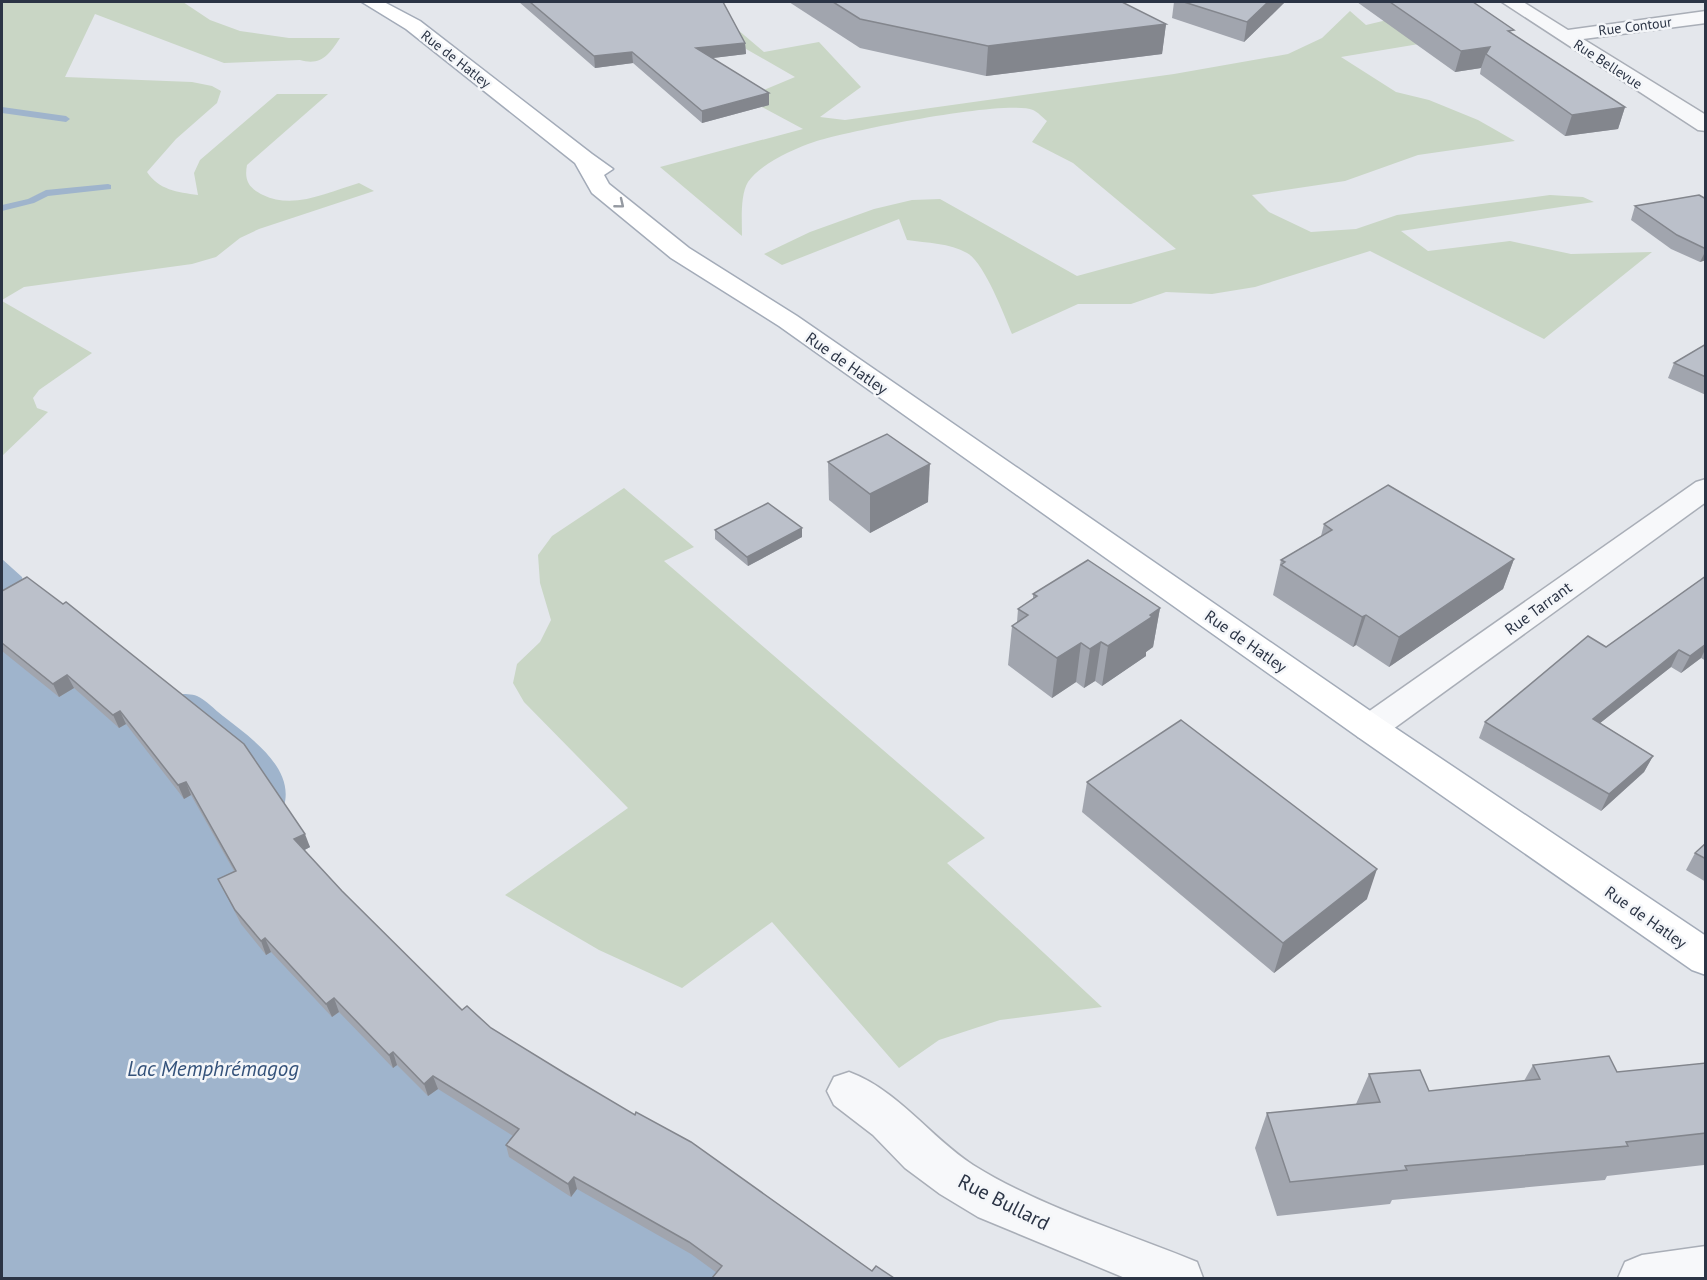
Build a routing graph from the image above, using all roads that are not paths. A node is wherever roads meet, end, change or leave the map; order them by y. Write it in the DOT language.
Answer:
graph roads {
  1 [pos="371,2"];
  2 [pos="390,2"];
  3 [pos="1511,2"];
  4 [pos="1706,17"];
  5 [pos="413,26"];
  6 [pos="1564,36"];
  7 [pos="1706,125"];
  8 [pos="1706,488"];
  9 [pos="1370,728"];
  10 [pos="1706,958"];
  11 [pos="849,1091"];
  12 [pos="1706,1269"];
  13 [pos="1180,1278"];
  14 [pos="1642,1278"];
  1 -- 5 [label="main road, Rue de Hatley"];
  2 -- 5 [label="main road, Rue de Hatley"];
  3 -- 6 [label="street, Rue Bellevue"];
  4 -- 6 [label="street, Rue Contour"];
  5 -- 9 [label="main road, Rue de Hatley"];
  6 -- 7 [label="street, Rue Bellevue"];
  8 -- 9 [label="street, Rue Tarrant"];
  9 -- 10 [label="main road, Rue de Hatley"];
  11 -- 13 [label="street, Rue Bullard"];
  12 -- 14 [label="street"];
}
